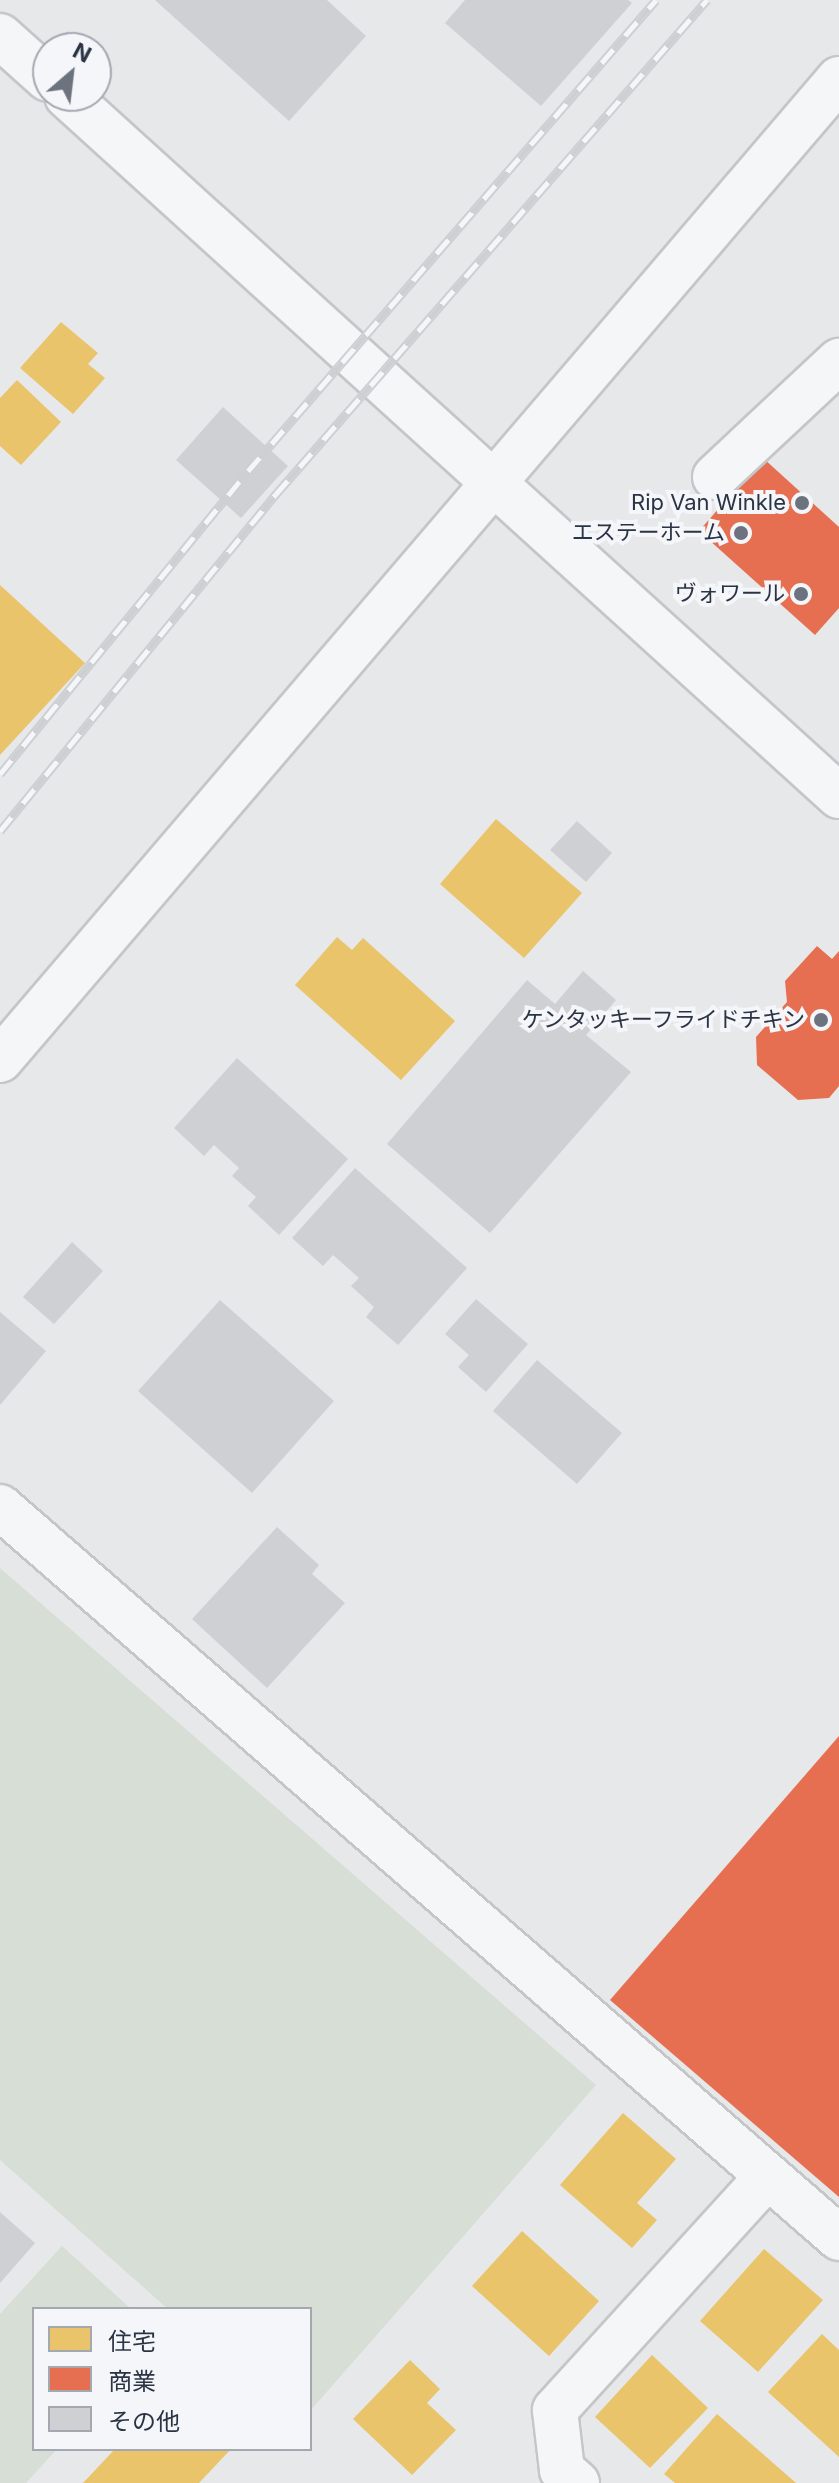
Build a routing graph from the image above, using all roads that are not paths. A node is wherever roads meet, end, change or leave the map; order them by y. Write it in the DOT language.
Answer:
graph roads {
  1 [pos="0,36"];
  2 [pos="32,65"];
  3 [pos="839,79"];
  4 [pos="85,112"];
  5 [pos="839,361"];
  6 [pos="715,477"];
  7 [pos="500,483"];
  8 [pos="839,796"];
  9 [pos="0,1060"];
  10 [pos="0,1507"];
  11 [pos="768,2176"];
  12 [pos="839,2238"];
  13 [pos="577,2483"];
  1 -- 2 [label="street"];
  3 -- 7 [label="street"];
  4 -- 7 [label="street"];
  5 -- 6 [label="street"];
  7 -- 8 [label="street"];
  7 -- 9 [label="street"];
  10 -- 11 [label="street"];
  11 -- 12 [label="street"];
  11 -- 13 [label="street"];
}
